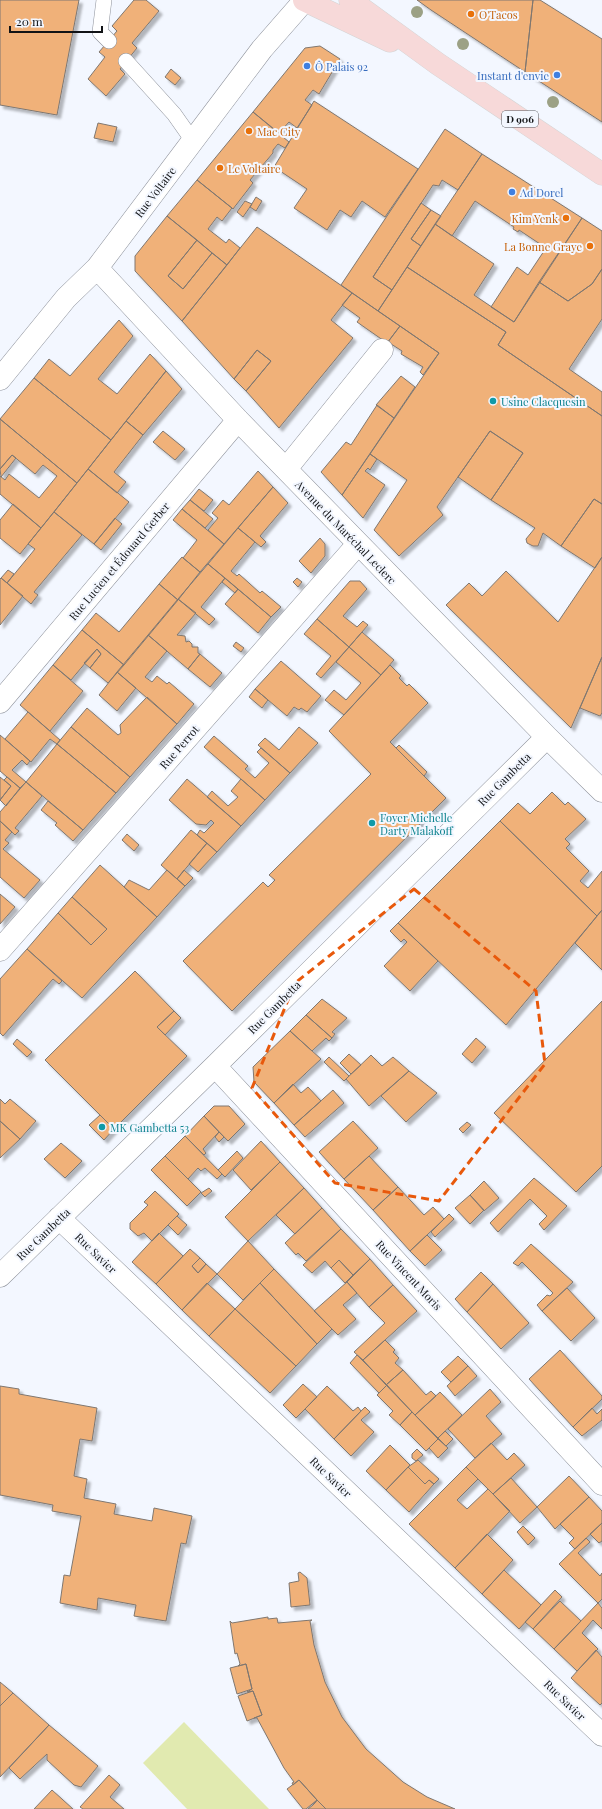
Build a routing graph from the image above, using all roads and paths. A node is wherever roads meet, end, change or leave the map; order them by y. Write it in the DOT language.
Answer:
graph roads {
  1 [pos="104,0"];
  2 [pos="304,0"];
  3 [pos="350,0"];
  4 [pos="109,41"];
  5 [pos="126,61"];
  6 [pos="438,64"];
  7 [pos="193,141"];
  8 [pos="602,174"];
  9 [pos="97,268"];
  10 [pos="382,350"];
  11 [pos="0,379"];
  12 [pos="238,420"];
  13 [pos="286,469"];
  14 [pos="358,544"];
  15 [pos="0,702"];
  16 [pos="547,737"];
  17 [pos="602,791"];
  18 [pos="0,950"];
  19 [pos="215,1066"];
  20 [pos="59,1218"];
  21 [pos="0,1276"];
  22 [pos="602,1484"];
  23 [pos="602,1735"];
  1 -- 4 [label="lane"];
  2 -- 6 [label="main road, D 906"];
  2 -- 7 [label="street, Rue Voltaire"];
  3 -- 6 [label="main road, D 906"];
  5 -- 7 [label="lane"];
  6 -- 8 [label="main road, D 906"];
  7 -- 9 [label="street, Rue Voltaire"];
  9 -- 11 [label="street, Rue Voltaire"];
  9 -- 12 [label="street, Avenue du Maréchal Leclerc"];
  10 -- 13 [label="street"];
  12 -- 13 [label="street, Avenue du Maréchal Leclerc"];
  12 -- 15 [label="street, Rue Lucien et Édouard Gerber"];
  13 -- 14 [label="street, Avenue du Maréchal Leclerc"];
  14 -- 16 [label="street, Avenue du Maréchal Leclerc"];
  14 -- 18 [label="street, Rue Perrot"];
  16 -- 17 [label="street, Avenue du Maréchal Leclerc"];
  16 -- 19 [label="street, Rue Gambetta"];
  19 -- 20 [label="street, Rue Gambetta"];
  19 -- 22 [label="street, Rue Vincent Moris"];
  20 -- 21 [label="street, Rue Gambetta"];
  20 -- 23 [label="street, Rue Savier"];
}
